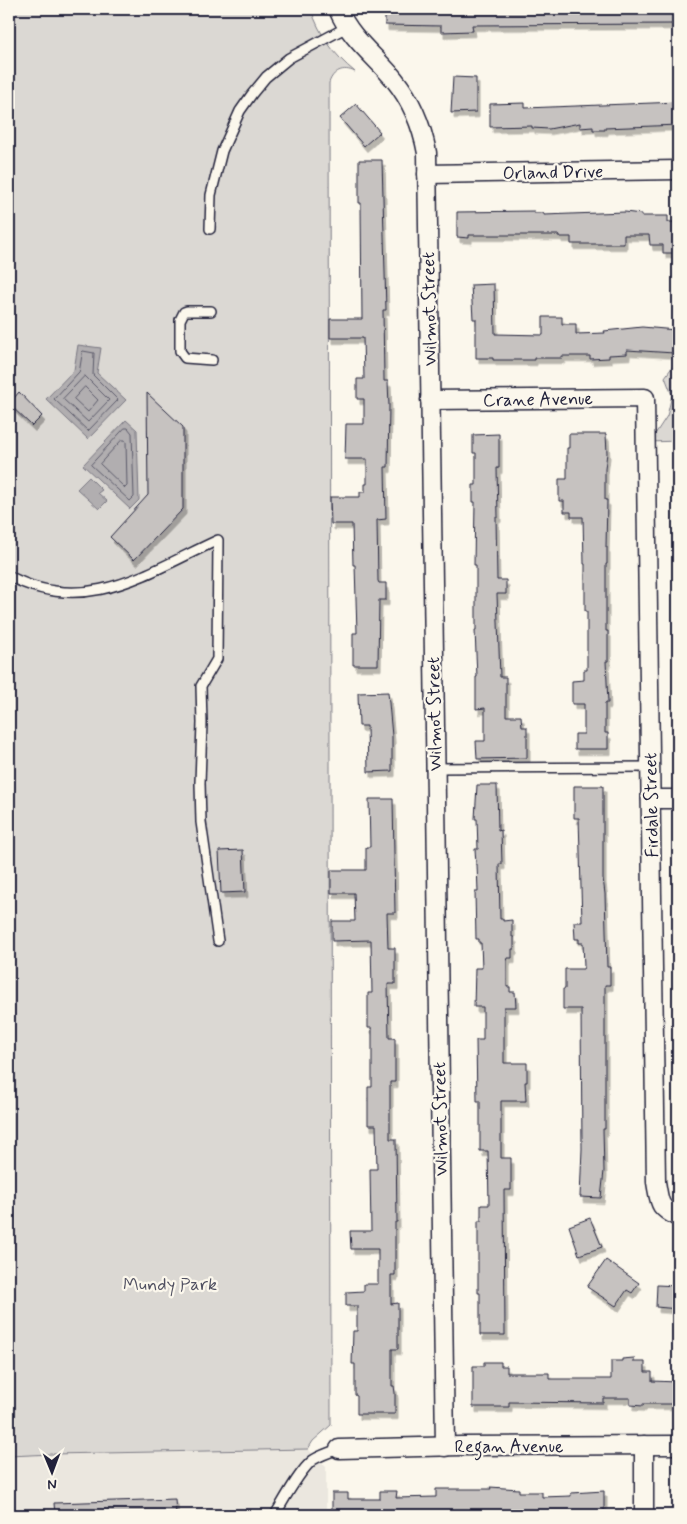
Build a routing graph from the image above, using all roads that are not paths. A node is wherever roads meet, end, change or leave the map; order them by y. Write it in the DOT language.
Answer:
graph roads {
  1 [pos="338,9"];
  2 [pos="347,27"];
  3 [pos="678,170"];
  4 [pos="427,174"];
  5 [pos="210,229"];
  6 [pos="211,311"];
  7 [pos="212,360"];
  8 [pos="645,398"];
  9 [pos="430,400"];
  10 [pos="9,576"];
  11 [pos="650,767"];
  12 [pos="436,768"];
  13 [pos="651,799"];
  14 [pos="678,799"];
  15 [pos="218,941"];
  16 [pos="671,1214"];
  17 [pos="644,1445"];
  18 [pos="678,1445"];
  19 [pos="445,1447"];
  20 [pos="339,1449"];
  21 [pos="275,1515"];
  22 [pos="644,1515"];
  1 -- 2 [label="street, Wilmot Street"];
  2 -- 4 [label="street, Wilmot Street"];
  2 -- 5 [label="lane"];
  3 -- 4 [label="street, Orland Drive"];
  4 -- 9 [label="street, Wilmot Street"];
  6 -- 7 [label="lane"];
  8 -- 9 [label="street, Crane Avenue"];
  8 -- 11 [label="street, Firdale Street"];
  9 -- 12 [label="street, Wilmot Street"];
  10 -- 15 [label="lane"];
  11 -- 12 [label="lane"];
  11 -- 13 [label="street, Firdale Street"];
  12 -- 19 [label="street, Wilmot Street"];
  13 -- 14 [label="street"];
  13 -- 16 [label="street, Firdale Street"];
  17 -- 18 [label="street, Regan Avenue"];
  17 -- 19 [label="street, Regan Avenue"];
  17 -- 22 [label="street"];
  19 -- 20 [label="street, Regan Avenue"];
  20 -- 21 [label="lane"];
}
